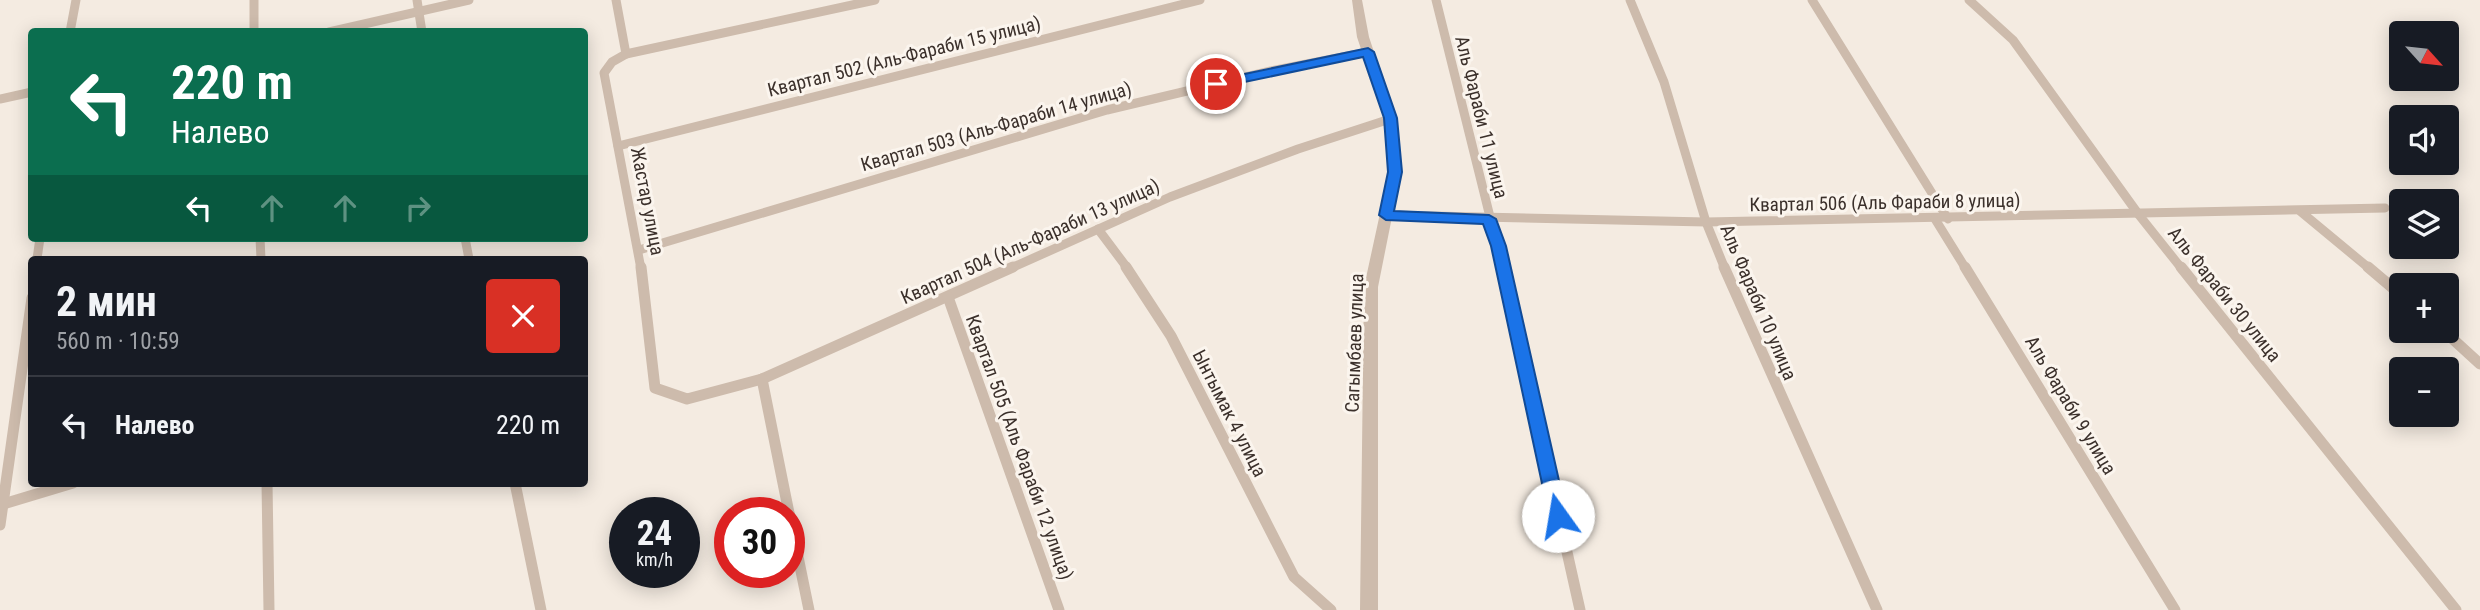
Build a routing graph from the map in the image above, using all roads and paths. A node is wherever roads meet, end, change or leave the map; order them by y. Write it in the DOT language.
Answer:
graph roads {
  1 [pos="76,0"];
  2 [pos="254,0"];
  3 [pos="416,0"];
  4 [pos="469,0"];
  5 [pos="616,0"];
  6 [pos="875,0"];
  7 [pos="1200,0"];
  8 [pos="1357,0"];
  9 [pos="1436,0"];
  10 [pos="1630,0"];
  11 [pos="1812,0"];
  12 [pos="1969,0"];
  13 [pos="418,13"];
  14 [pos="71,28"];
  15 [pos="254,28"];
  16 [pos="348,28"];
  17 [pos="421,28"];
  18 [pos="1368,52"];
  19 [pos="626,54"];
  20 [pos="28,93"];
  21 [pos="0,99"];
  22 [pos="1390,118"];
  23 [pos="618,146"];
  24 [pos="2385,208"];
  25 [pos="2300,211"];
  26 [pos="1386,215"];
  27 [pos="2139,215"];
  28 [pos="1489,219"];
  29 [pos="1935,219"];
  30 [pos="1948,219"];
  31 [pos="1706,222"];
  32 [pos="1098,229"];
  33 [pos="639,250"];
  34 [pos="2389,285"];
  35 [pos="948,297"];
  36 [pos="28,326"];
  37 [pos="2458,343"];
  38 [pos="2480,364"];
  39 [pos="762,379"];
  40 [pos="687,399"];
  41 [pos="60,487"];
  42 [pos="267,487"];
  43 [pos="516,487"];
  44 [pos="786,497"];
  45 [pos="2,505"];
  46 [pos="0,525"];
  47 [pos="804,588"];
  48 [pos="269,610"];
  49 [pos="541,610"];
  50 [pos="809,610"];
  51 [pos="1059,610"];
  52 [pos="1331,610"];
  53 [pos="1368,610"];
  54 [pos="1580,610"];
  55 [pos="1877,610"];
  56 [pos="2175,610"];
  57 [pos="2456,610"];
  1 -- 14 [label="street"];
  2 -- 15 [label="street"];
  3 -- 13 [label="street"];
  4 -- 13 [label="street"];
  5 -- 19 [label="street"];
  6 -- 19 [label="street"];
  7 -- 23 [label="street, Квартал 502 (Аль-Фараби 15 улица)"];
  8 -- 18 [label="street, Сагымбаев улица"];
  9 -- 28 [label="street, Аль Фараби 11 улица"];
  10 -- 31 [label="street, Аль Фараби 10 улица"];
  11 -- 30 [label="street"];
  12 -- 27 [label="street, Аль Фараби 30 улица"];
  13 -- 16 [label="street"];
  13 -- 17 [label="street"];
  18 -- 22 [label="street, Сагымбаев улица"];
  18 -- 33 [label="street, Квартал 503 (Аль-Фараби 14 улица)"];
  19 -- 23 [label="street, Жастар улица"];
  20 -- 21 [label="street"];
  22 -- 26 [label="street, Сагымбаев улица"];
  22 -- 32 [label="street, Квартал 504 (Аль-Фараби 13 улица)"];
  23 -- 33 [label="street, Жастар улица"];
  24 -- 25 [label="street, Квартал 506 (Аль Фараби 8 улица)"];
  25 -- 27 [label="street, Квартал 506 (Аль Фараби 8 улица)"];
  25 -- 34 [label="street"];
  26 -- 28 [label="street, Квартал 506 (Аль Фараби 8 улица)"];
  26 -- 53 [label="street, Сагымбаев улица"];
  27 -- 30 [label="street, Квартал 506 (Аль Фараби 8 улица)"];
  27 -- 57 [label="street, Аль Фараби 30 улица"];
  28 -- 31 [label="street, Квартал 506 (Аль Фараби 8 улица)"];
  28 -- 54 [label="street, Аль Фараби 11 улица"];
  29 -- 30 [label="street, Квартал 506 (Аль Фараби 8 улица)"];
  29 -- 31 [label="street, Квартал 506 (Аль Фараби 8 улица)"];
  29 -- 56 [label="street, Аль Фараби 9 улица"];
  31 -- 55 [label="street, Аль Фараби 10 улица"];
  32 -- 35 [label="street, Квартал 504 (Аль-Фараби 13 улица)"];
  32 -- 52 [label="street, Ынтымак 4 улица"];
  33 -- 40 [label="street, Жастар улица"];
  35 -- 39 [label="street, Квартал 504 (Аль-Фараби 13 улица)"];
  35 -- 51 [label="street, Квартал 505 (Аль Фараби 12 улица)"];
  36 -- 45 [label="street"];
  37 -- 38 [label="street"];
  39 -- 40 [label="street, Квартал 504 (Аль-Фараби 13 улица)"];
  39 -- 44 [label="street"];
  41 -- 45 [label="street"];
  42 -- 48 [label="street"];
  43 -- 49 [label="street"];
  45 -- 46 [label="street"];
  47 -- 50 [label="street"];
}
